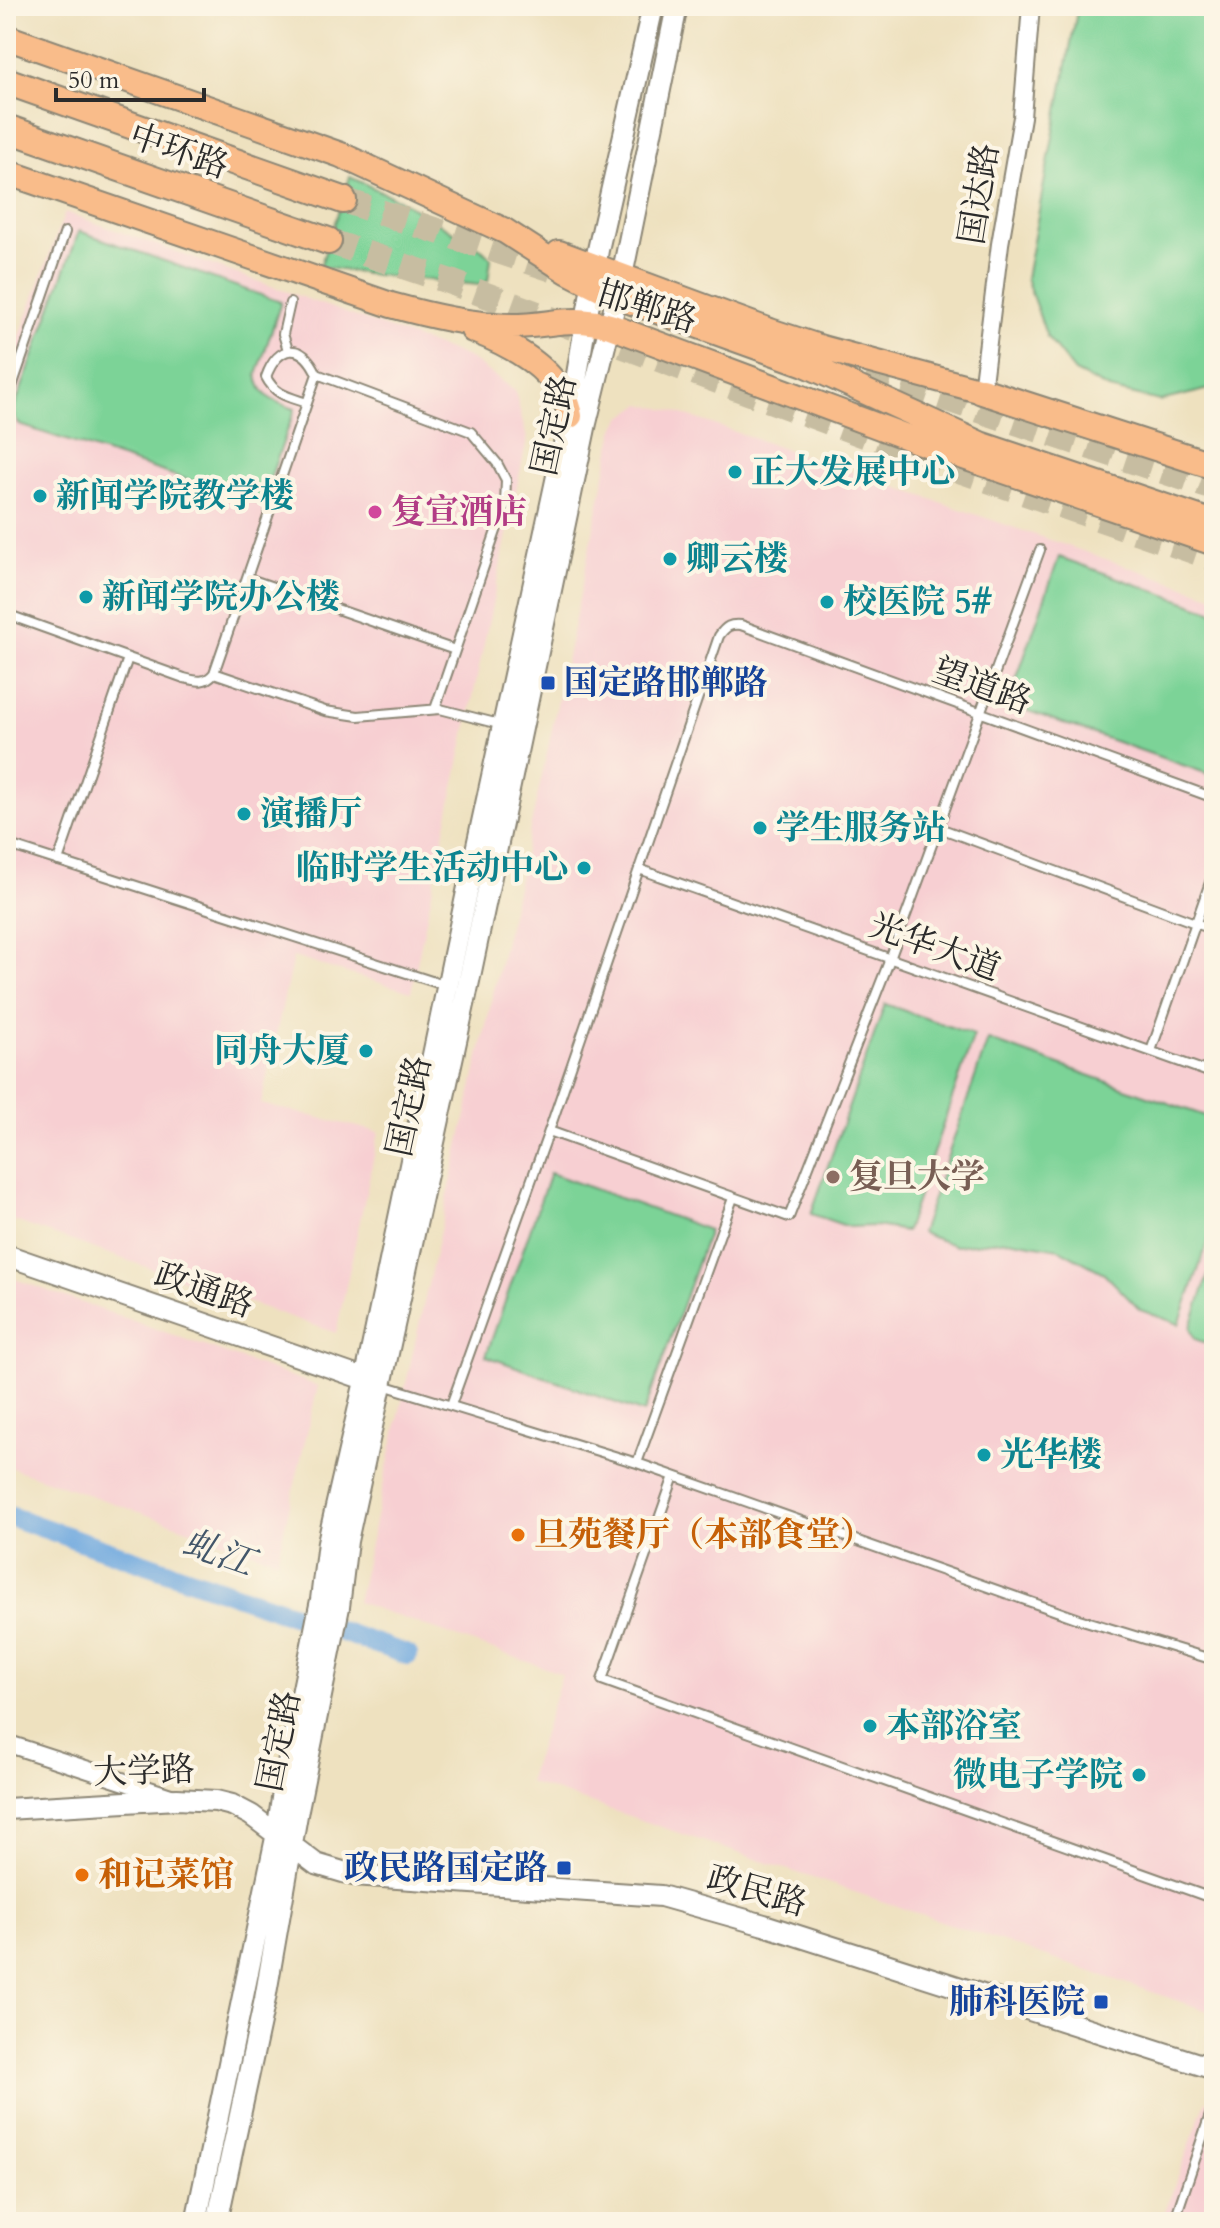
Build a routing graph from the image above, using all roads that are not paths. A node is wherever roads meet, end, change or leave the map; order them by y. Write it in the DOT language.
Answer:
graph roads {
  1 [pos="653,6"];
  2 [pos="677,6"];
  3 [pos="1031,6"];
  4 [pos="6,37"];
  5 [pos="6,81"];
  6 [pos="6,128"];
  7 [pos="6,172"];
  8 [pos="343,200"];
  9 [pos="65,232"];
  10 [pos="328,241"];
  11 [pos="594,276"];
  12 [pos="620,287"];
  13 [pos="290,303"];
  14 [pos="433,316"];
  15 [pos="598,323"];
  16 [pos="288,350"];
  17 [pos="317,374"];
  18 [pos="982,391"];
  19 [pos="307,403"];
  20 [pos="6,404"];
  21 [pos="570,416"];
  22 [pos="1214,466"];
  23 [pos="1214,523"];
  24 [pos="1214,543"];
  25 [pos="1040,550"];
  26 [pos="247,578"];
  27 [pos="6,614"];
  28 [pos="455,650"];
  29 [pos="128,658"];
  30 [pos="214,673"];
  31 [pos="435,709"];
  32 [pos="980,714"];
  33 [pos="504,725"];
  34 [pos="1214,798"];
  35 [pos="937,827"];
  36 [pos="6,844"];
  37 [pos="58,861"];
  38 [pos="639,869"];
  39 [pos="1214,871"];
  40 [pos="1196,924"];
  41 [pos="1214,930"];
  42 [pos="890,959"];
  43 [pos="448,986"];
  44 [pos="1151,1051"];
  45 [pos="1214,1074"];
  46 [pos="549,1131"];
  47 [pos="733,1198"];
  48 [pos="6,1255"];
  49 [pos="373,1382"];
  50 [pos="451,1405"];
  51 [pos="637,1463"];
  52 [pos="674,1476"];
  53 [pos="318,1659"];
  54 [pos="1214,1660"];
  55 [pos="6,1743"];
  56 [pos="177,1799"];
  57 [pos="6,1809"];
  58 [pos="277,1833"];
  59 [pos="292,1847"];
  60 [pos="1214,1899"];
  61 [pos="1214,2069"];
  62 [pos="1214,2103"];
  63 [pos="196,2222"];
  64 [pos="217,2222"];
  65 [pos="1174,2222"];
  1 -- 11 [label="street, 国定路"];
  2 -- 12 [label="street, 国定路"];
  3 -- 18 [label="street, 国达路"];
  4 -- 11 [label="main road, 邯郸路"];
  5 -- 8 [label="highway, 中环路"];
  6 -- 10 [label="highway, 中环路"];
  7 -- 14 [label="main road, 邯郸路"];
  9 -- 20 [label="lane"];
  11 -- 12 [label="main road, 邯郸路"];
  11 -- 15 [label="street, 国定路"];
  12 -- 15 [label="street, 国定路"];
  12 -- 18 [label="main road, 邯郸路"];
  12 -- 23 [label="main road, 邯郸路"];
  13 -- 16 [label="lane"];
  14 -- 15 [label="main road, 邯郸路"];
  14 -- 21 [label="main road"];
  15 -- 21 [label="street, 国定路"];
  15 -- 24 [label="main road, 邯郸路"];
  15 -- 49 [label="street, 国定路"];
  16 -- 17 [label="lane"];
  16 -- 19 [label="lane"];
  17 -- 19 [label="lane"];
  17 -- 28 [label="lane"];
  18 -- 22 [label="highway"];
  19 -- 26 [label="lane"];
  21 -- 33 [label="street, 国定路"];
  25 -- 32 [label="lane"];
  26 -- 28 [label="lane"];
  26 -- 30 [label="lane"];
  27 -- 29 [label="lane"];
  28 -- 31 [label="lane"];
  29 -- 30 [label="lane"];
  29 -- 37 [label="lane"];
  30 -- 31 [label="lane"];
  31 -- 33 [label="lane"];
  32 -- 34 [label="lane, 望道路"];
  32 -- 35 [label="lane"];
  32 -- 38 [label="lane, 望道路"];
  33 -- 43 [label="street, 国定路"];
  35 -- 40 [label="lane"];
  35 -- 42 [label="lane"];
  36 -- 37 [label="lane"];
  37 -- 43 [label="lane"];
  38 -- 42 [label="lane, 光华大道"];
  38 -- 46 [label="lane"];
  39 -- 40 [label="lane"];
  40 -- 41 [label="lane"];
  40 -- 44 [label="lane"];
  42 -- 44 [label="lane, 光华大道"];
  42 -- 47 [label="lane"];
  43 -- 49 [label="street, 国定路"];
  44 -- 45 [label="lane, 光华大道"];
  46 -- 47 [label="lane"];
  46 -- 50 [label="lane"];
  47 -- 51 [label="lane"];
  48 -- 49 [label="street, 政通路"];
  49 -- 50 [label="lane"];
  49 -- 53 [label="street, 国定路"];
  50 -- 51 [label="lane"];
  51 -- 52 [label="lane"];
  52 -- 54 [label="lane"];
  52 -- 60 [label="lane"];
  53 -- 58 [label="street, 国定路"];
  53 -- 59 [label="street, 国定路"];
  55 -- 56 [label="street"];
  56 -- 57 [label="street, 大学路"];
  56 -- 58 [label="street, 大学路"];
  58 -- 59 [label="street, 政民路"];
  58 -- 63 [label="street, 国定路"];
  59 -- 61 [label="street, 政民路"];
  59 -- 64 [label="street, 国定路"];
  62 -- 65 [label="lane"];
}
